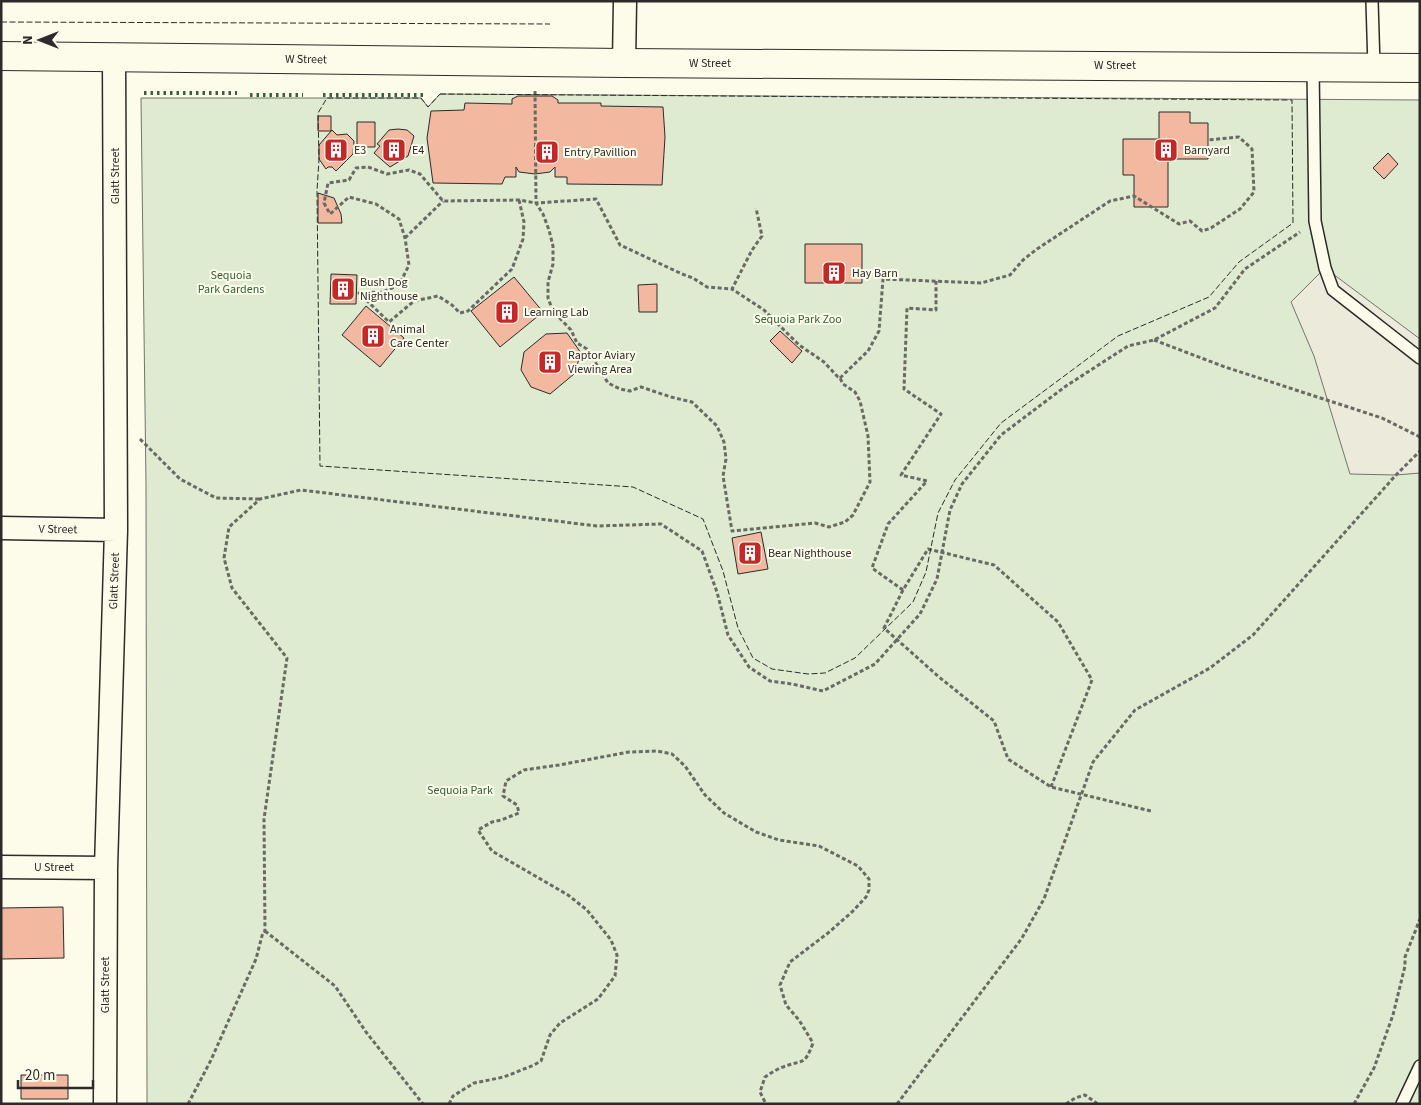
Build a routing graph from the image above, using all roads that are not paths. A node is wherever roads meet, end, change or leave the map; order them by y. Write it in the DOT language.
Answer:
graph roads {
  1 [pos="625,1"];
  2 [pos="1372,1"];
  3 [pos="1,56"];
  4 [pos="114,57"];
  5 [pos="624,62"];
  6 [pos="1313,66"];
  7 [pos="1374,67"];
  8 [pos="1420,68"];
  9 [pos="1420,358"];
  10 [pos="1,528"];
  11 [pos="116,530"];
  12 [pos="1,867"];
  13 [pos="106,868"];
  14 [pos="1420,1066"];
  15 [pos="105,1104"];
  16 [pos="1402,1104"];
  1 -- 5 [label="street"];
  2 -- 7 [label="lane"];
  3 -- 4 [label="main road, W Street"];
  4 -- 5 [label="main road, W Street"];
  4 -- 11 [label="street, Glatt Street"];
  5 -- 6 [label="main road, W Street"];
  6 -- 7 [label="main road, W Street"];
  6 -- 9 [label="lane"];
  7 -- 8 [label="main road, W Street"];
  10 -- 11 [label="street, V Street"];
  11 -- 13 [label="street, Glatt Street"];
  12 -- 13 [label="street, U Street"];
  13 -- 15 [label="street, Glatt Street"];
  14 -- 16 [label="lane"];
}
